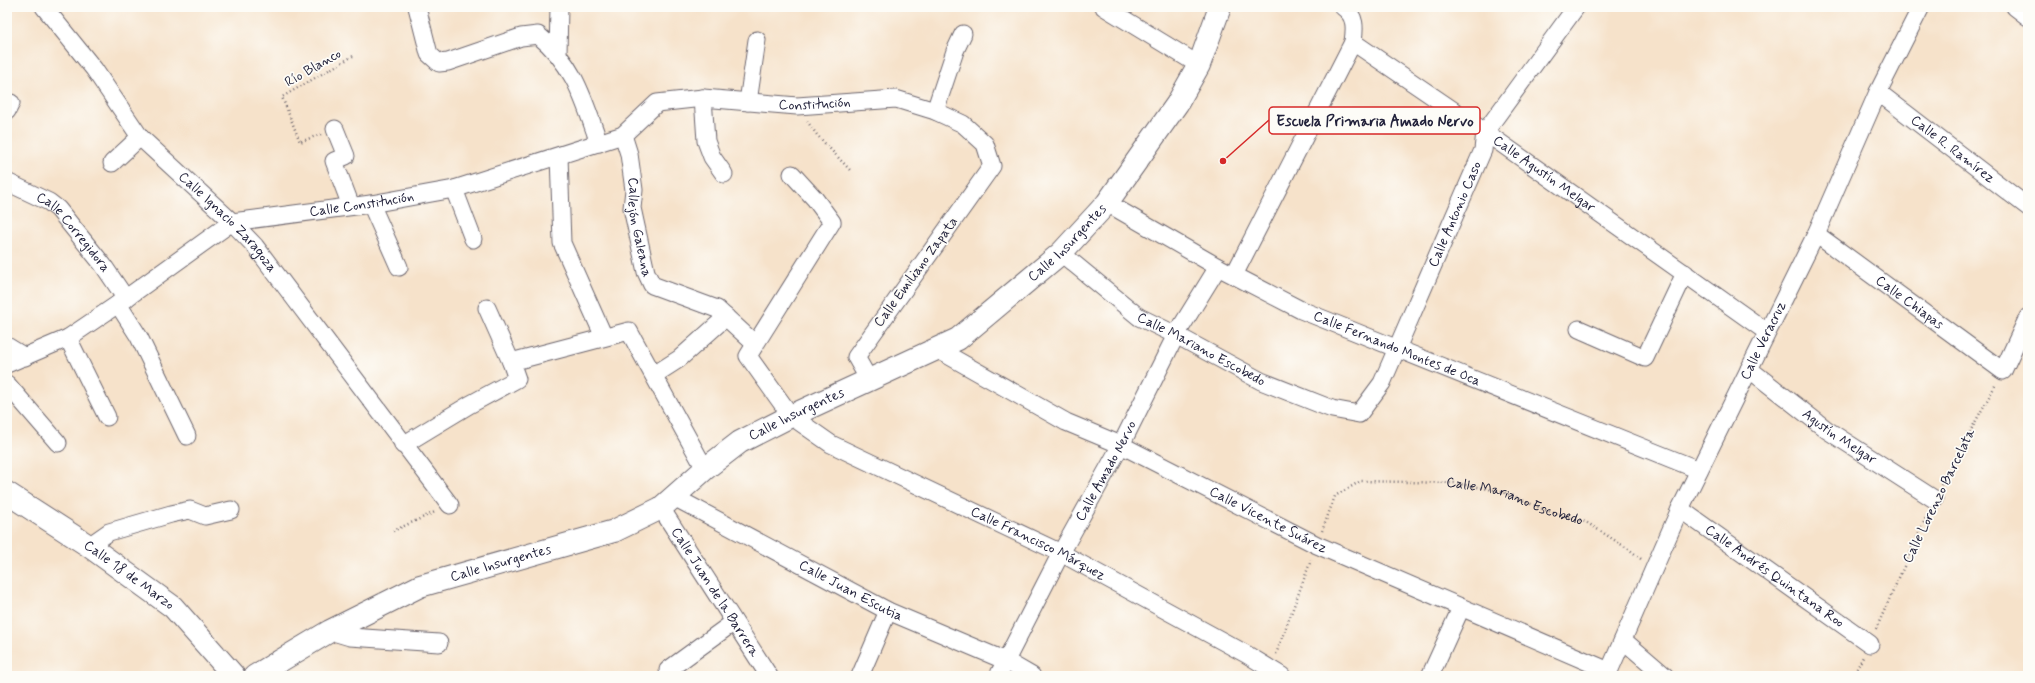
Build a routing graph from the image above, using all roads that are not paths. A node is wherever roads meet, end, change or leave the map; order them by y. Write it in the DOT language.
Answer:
graph roads {
  1 [pos="44,7"];
  2 [pos="418,7"];
  3 [pos="559,7"];
  4 [pos="1104,7"];
  5 [pos="1220,7"];
  6 [pos="1576,7"];
  7 [pos="2015,7"];
  8 [pos="1919,8"];
  9 [pos="1348,9"];
  10 [pos="2028,17"];
  11 [pos="963,34"];
  12 [pos="757,40"];
  13 [pos="1353,42"];
  14 [pos="558,54"];
  15 [pos="1199,65"];
  16 [pos="1878,92"];
  17 [pos="703,98"];
  18 [pos="748,102"];
  19 [pos="936,111"];
  20 [pos="335,129"];
  21 [pos="1485,132"];
  22 [pos="623,135"];
  23 [pos="140,137"];
  24 [pos="599,143"];
  25 [pos="559,156"];
  26 [pos="112,163"];
  27 [pos="992,166"];
  28 [pos="724,174"];
  29 [pos="792,174"];
  30 [pos="7,182"];
  31 [pos="454,189"];
  32 [pos="1107,203"];
  33 [pos="371,204"];
  34 [pos="351,206"];
  35 [pos="2028,206"];
  36 [pos="232,222"];
  37 [pos="1816,234"];
  38 [pos="473,239"];
  39 [pos="1061,253"];
  40 [pos="399,267"];
  41 [pos="1218,267"];
  42 [pos="1685,273"];
  43 [pos="1234,275"];
  44 [pos="122,302"];
  45 [pos="487,308"];
  46 [pos="726,317"];
  47 [pos="2028,318"];
  48 [pos="1579,329"];
  49 [pos="1767,332"];
  50 [pos="1176,335"];
  51 [pos="604,337"];
  52 [pos="68,338"];
  53 [pos="754,343"];
  54 [pos="7,346"];
  55 [pos="937,349"];
  56 [pos="1395,349"];
  57 [pos="24,357"];
  58 [pos="511,362"];
  59 [pos="7,364"];
  60 [pos="1749,369"];
  61 [pos="654,375"];
  62 [pos="869,380"];
  63 [pos="7,384"];
  64 [pos="1359,414"];
  65 [pos="791,416"];
  66 [pos="107,417"];
  67 [pos="186,436"];
  68 [pos="58,443"];
  69 [pos="403,445"];
  70 [pos="1121,445"];
  71 [pos="705,469"];
  72 [pos="1699,470"];
  73 [pos="7,493"];
  74 [pos="1934,500"];
  75 [pos="668,503"];
  76 [pos="450,505"];
  77 [pos="1680,509"];
  78 [pos="231,510"];
  79 [pos="89,546"];
  80 [pos="1061,553"];
  81 [pos="1461,608"];
  82 [pos="888,611"];
  83 [pos="734,622"];
  84 [pos="330,631"];
  85 [pos="1623,640"];
  86 [pos="439,643"];
  87 [pos="1870,644"];
  88 [pos="1006,661"];
  89 [pos="668,670"];
  90 [pos="1276,672"];
  91 [pos="1608,674"];
  92 [pos="234,676"];
  93 [pos="255,676"];
  94 [pos="769,676"];
  95 [pos="860,676"];
  96 [pos="998,676"];
  97 [pos="1032,676"];
  98 [pos="1430,676"];
  99 [pos="1665,676"];
  1 -- 23 [label="street, Calle Ignacio Zaragoza"];
  2 -- 14 [label="street"];
  3 -- 14 [label="street"];
  4 -- 15 [label="street"];
  5 -- 15 [label="main road, Calle Insurgentes"];
  6 -- 21 [label="street, Calle Antonio Caso"];
  7 -- 10 [label="street"];
  8 -- 16 [label="street, Calle Veracruz"];
  9 -- 13 [label="street"];
  11 -- 19 [label="street"];
  12 -- 18 [label="street"];
  13 -- 21 [label="street, Calle Agustín Melgar"];
  13 -- 43 [label="street"];
  14 -- 24 [label="street"];
  15 -- 32 [label="main road, Calle Insurgentes"];
  16 -- 35 [label="street, Calle R. Ramírez"];
  16 -- 37 [label="street, Calle Veracruz"];
  17 -- 18 [label="street, Constitución"];
  17 -- 22 [label="street, Constitución"];
  17 -- 28 [label="street"];
  18 -- 19 [label="street, Constitución"];
  19 -- 27 [label="street, Constitución"];
  20 -- 34 [label="street"];
  21 -- 42 [label="street, Calle Agustín Melgar"];
  21 -- 56 [label="street, Calle Antonio Caso"];
  22 -- 24 [label="street, Calle Constitución"];
  22 -- 46 [label="street, Callejón Galeana"];
  23 -- 26 [label="street"];
  23 -- 36 [label="street, Calle Ignacio Zaragoza"];
  24 -- 25 [label="street, Calle Constitución"];
  25 -- 31 [label="street, Calle Constitución"];
  25 -- 51 [label="street"];
  27 -- 62 [label="street, Calle Emiliano Zapata"];
  29 -- 53 [label="street"];
  30 -- 44 [label="street, Calle Corregidora"];
  31 -- 33 [label="street, Calle Constitución"];
  31 -- 38 [label="street"];
  32 -- 39 [label="main road, Calle Insurgentes"];
  32 -- 41 [label="street, Calle Fernando Montes de Oca"];
  33 -- 34 [label="street, Calle Constitución"];
  33 -- 40 [label="street"];
  34 -- 36 [label="street, Calle Constitución"];
  36 -- 44 [label="street, Calle Constitución"];
  36 -- 69 [label="street, Calle Ignacio Zaragoza"];
  37 -- 47 [label="street, Calle Chiapas"];
  37 -- 49 [label="street, Calle Veracruz"];
  39 -- 50 [label="street, Calle Mariano Escobedo"];
  39 -- 55 [label="main road, Calle Insurgentes"];
  41 -- 43 [label="street, Calle Fernando Montes de Oca"];
  41 -- 50 [label="street, Calle Amado Nervo"];
  42 -- 48 [label="street"];
  42 -- 49 [label="street, Calle Agustín Melgar"];
  43 -- 56 [label="street, Calle Fernando Montes de Oca"];
  44 -- 52 [label="street, Calle Constitución"];
  44 -- 67 [label="street"];
  45 -- 58 [label="street"];
  46 -- 53 [label="street"];
  46 -- 61 [label="street"];
  49 -- 60 [label="street, Calle Veracruz"];
  50 -- 64 [label="street, Calle Mariano Escobedo"];
  50 -- 70 [label="street, Calle Amado Nervo"];
  51 -- 58 [label="street"];
  51 -- 61 [label="street"];
  52 -- 57 [label="street, Calle Constitución"];
  52 -- 66 [label="street"];
  53 -- 65 [label="street, Calle Francisco Márquez"];
  54 -- 57 [label="street"];
  55 -- 62 [label="main road, Calle Insurgentes"];
  55 -- 70 [label="street, Calle Vicente Suárez"];
  56 -- 64 [label="street, Calle Antonio Caso"];
  56 -- 72 [label="street, Calle Fernando Montes de Oca"];
  57 -- 59 [label="street, Calle Constitución"];
  58 -- 69 [label="street"];
  60 -- 72 [label="street, Calle Veracruz"];
  60 -- 74 [label="street, Agustín Melgar"];
  61 -- 71 [label="street"];
  62 -- 65 [label="main road, Calle Insurgentes"];
  63 -- 68 [label="street"];
  65 -- 71 [label="main road, Calle Insurgentes"];
  65 -- 80 [label="street, Calle Francisco Márquez"];
  69 -- 76 [label="street, Calle Ignacio Zaragoza"];
  70 -- 80 [label="street, Calle Amado Nervo"];
  70 -- 81 [label="street, Calle Vicente Suárez"];
  71 -- 75 [label="main road, Calle Insurgentes"];
  72 -- 77 [label="street, Calle Veracruz"];
  73 -- 79 [label="main road, Calle 18 de Marzo"];
  75 -- 82 [label="street, Calle Juan Escutia"];
  75 -- 83 [label="street, Calle Juan de la Barrera"];
  75 -- 84 [label="main road, Calle Insurgentes"];
  77 -- 85 [label="street, Calle Veracruz"];
  77 -- 87 [label="street, Calle Andrés Quintana Roo"];
  78 -- 79 [label="street"];
  79 -- 92 [label="main road, Calle 18 de Marzo"];
  80 -- 88 [label="street, Calle Amado Nervo"];
  80 -- 90 [label="street, Calle Francisco Márquez"];
  81 -- 91 [label="street, Calle Vicente Suárez"];
  81 -- 98 [label="street"];
  82 -- 88 [label="street, Calle Juan Escutia"];
  82 -- 95 [label="street"];
  83 -- 89 [label="street"];
  83 -- 94 [label="street, Calle Juan de la Barrera"];
  84 -- 86 [label="street"];
  84 -- 93 [label="main road, Calle Insurgentes"];
  85 -- 91 [label="street, Calle Veracruz"];
  85 -- 99 [label="street"];
  88 -- 96 [label="street, Calle Amado Nervo"];
  88 -- 97 [label="street, Calle Juan Escutia"];
}
